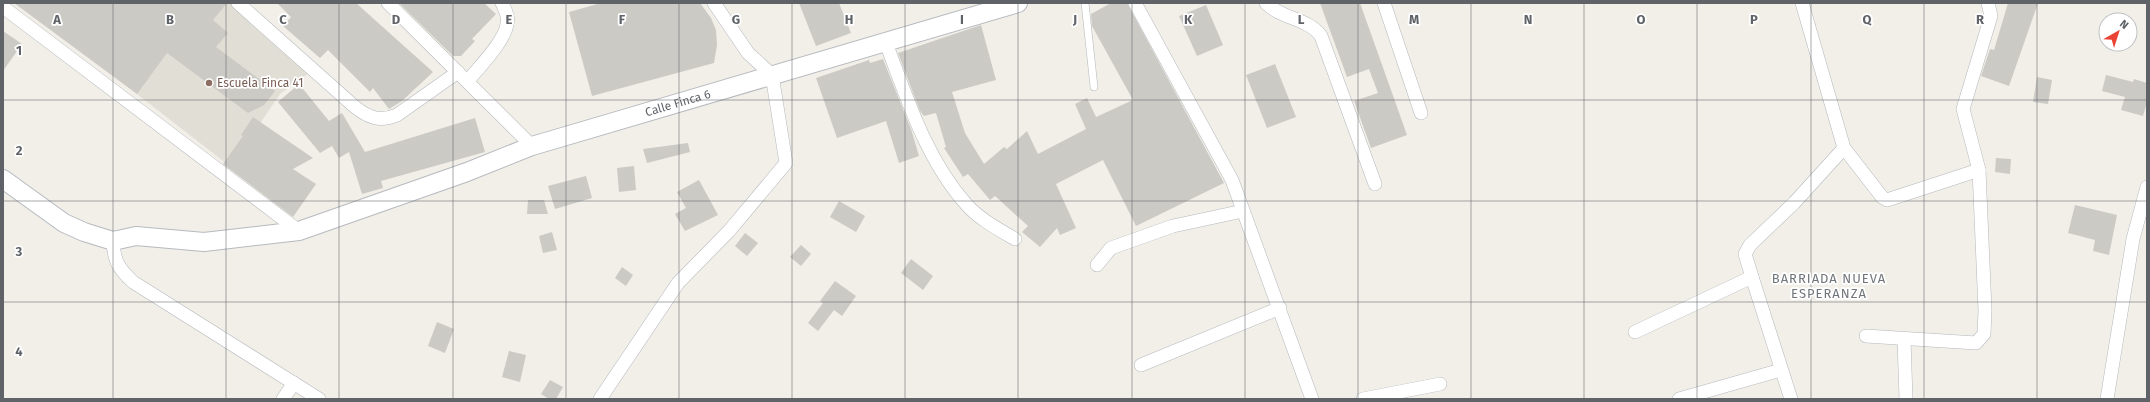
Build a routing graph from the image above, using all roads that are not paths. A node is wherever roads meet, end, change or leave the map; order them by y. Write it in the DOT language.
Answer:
graph roads {
  1 [pos="238,3"];
  2 [pos="388,3"];
  3 [pos="502,3"];
  4 [pos="714,3"];
  5 [pos="1018,3"];
  6 [pos="1085,3"];
  7 [pos="1135,3"];
  8 [pos="1266,3"];
  9 [pos="1384,3"];
  10 [pos="1802,3"];
  11 [pos="1988,3"];
  12 [pos="11,8"];
  13 [pos="886,43"];
  14 [pos="772,75"];
  15 [pos="463,77"];
  16 [pos="1094,87"];
  17 [pos="1421,113"];
  18 [pos="532,146"];
  19 [pos="1844,148"];
  20 [pos="1979,170"];
  21 [pos="3,179"];
  22 [pos="1375,184"];
  23 [pos="2147,187"];
  24 [pos="1243,211"];
  25 [pos="299,231"];
  26 [pos="1015,239"];
  27 [pos="113,240"];
  28 [pos="1097,265"];
  29 [pos="1752,277"];
  30 [pos="1280,308"];
  31 [pos="1635,332"];
  32 [pos="1866,336"];
  33 [pos="1904,339"];
  34 [pos="1141,366"];
  35 [pos="1781,370"];
  36 [pos="294,383"];
  37 [pos="1440,384"];
  38 [pos="284,399"];
  39 [pos="319,399"];
  40 [pos="600,399"];
  41 [pos="1312,399"];
  42 [pos="1363,399"];
  43 [pos="1679,399"];
  44 [pos="1791,399"];
  45 [pos="1906,399"];
  46 [pos="2107,399"];
  1 -- 15 [label="street"];
  2 -- 15 [label="street"];
  3 -- 15 [label="street"];
  4 -- 14 [label="street"];
  5 -- 13 [label="street, Calle Finca 6"];
  6 -- 16 [label="lane"];
  7 -- 24 [label="street"];
  8 -- 22 [label="street"];
  9 -- 17 [label="street"];
  10 -- 19 [label="street"];
  11 -- 20 [label="street"];
  12 -- 25 [label="street"];
  13 -- 14 [label="street, Calle Finca 6"];
  13 -- 26 [label="street"];
  14 -- 18 [label="street, Calle Finca 6"];
  14 -- 40 [label="street"];
  15 -- 18 [label="street"];
  18 -- 25 [label="street, Calle Finca 6"];
  19 -- 20 [label="street"];
  19 -- 29 [label="street"];
  20 -- 33 [label="street"];
  21 -- 27 [label="street"];
  23 -- 46 [label="street"];
  24 -- 28 [label="street"];
  24 -- 30 [label="street"];
  25 -- 27 [label="street, Calle Finca 6"];
  27 -- 36 [label="street"];
  29 -- 31 [label="street"];
  29 -- 35 [label="street"];
  30 -- 34 [label="street"];
  30 -- 41 [label="street"];
  32 -- 33 [label="street"];
  33 -- 45 [label="street"];
  35 -- 43 [label="street"];
  35 -- 44 [label="street"];
  36 -- 38 [label="street"];
  36 -- 39 [label="street"];
  37 -- 42 [label="street"];
}
